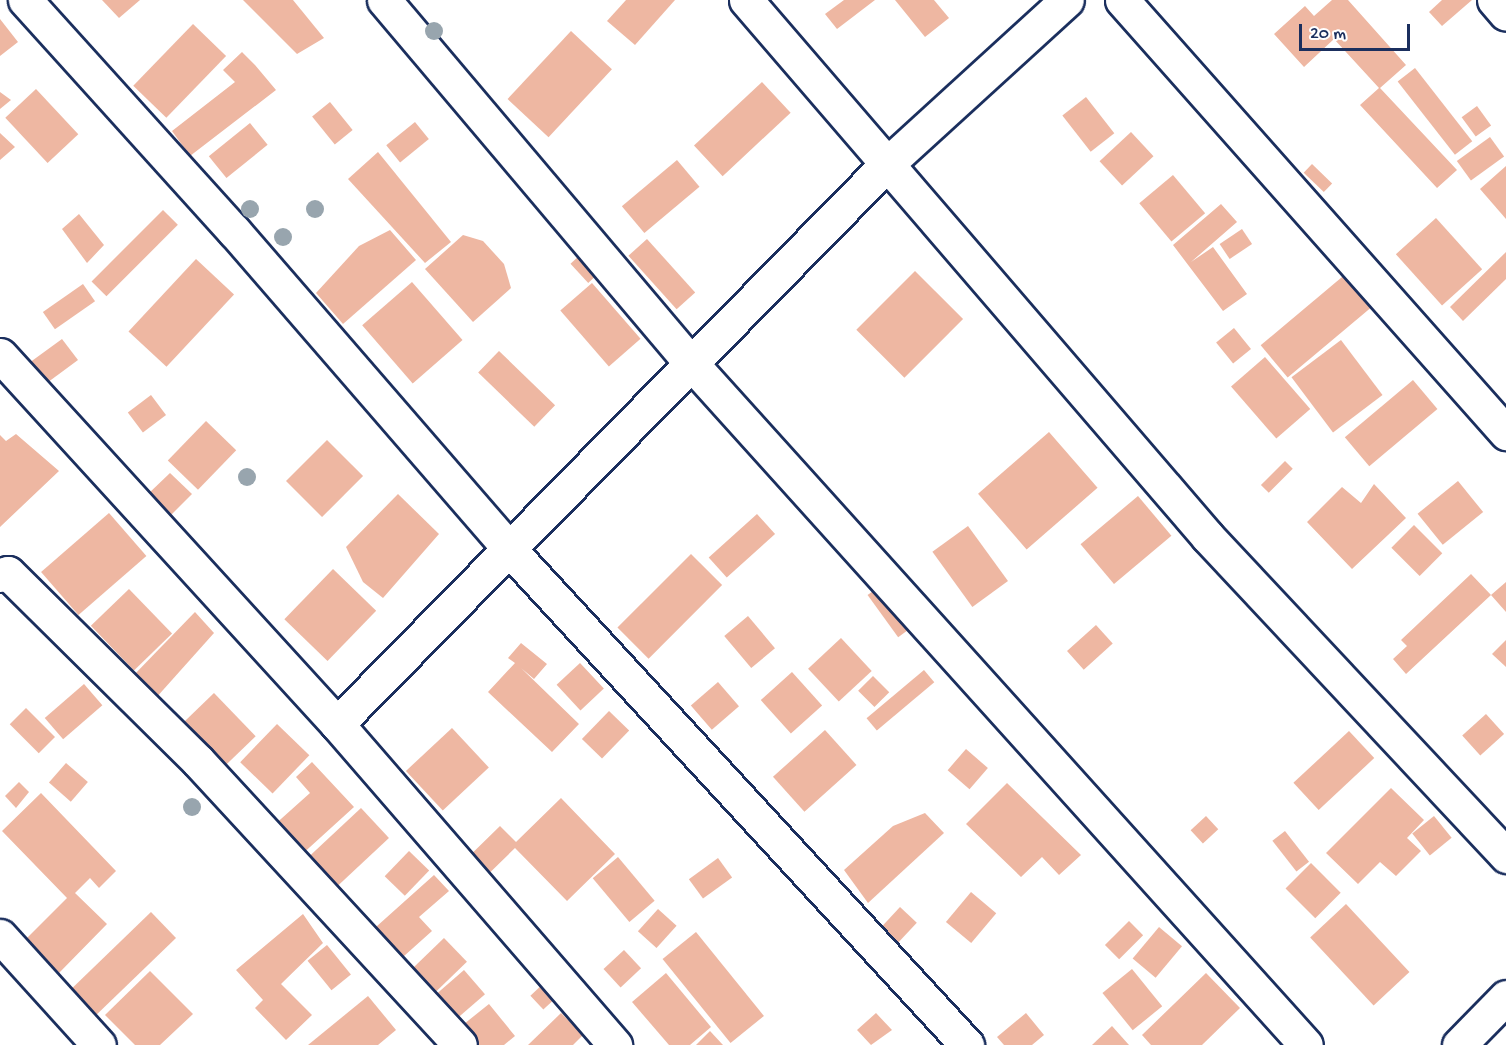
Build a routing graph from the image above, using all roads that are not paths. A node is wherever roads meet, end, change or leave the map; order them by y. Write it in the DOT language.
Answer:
graph roads {
  1 [pos="25,0"];
  2 [pos="384,0"];
  3 [pos="746,0"];
  4 [pos="1067,0"];
  5 [pos="1122,0"];
  6 [pos="1494,0"];
  7 [pos="1506,14"];
  8 [pos="885,166"];
  9 [pos="0,355"];
  10 [pos="691,363"];
  11 [pos="1506,433"];
  12 [pos="510,550"];
  13 [pos="0,575"];
  14 [pos="337,724"];
  15 [pos="1506,856"];
  16 [pos="0,936"];
  17 [pos="1506,997"];
  18 [pos="99,1045"];
  19 [pos="460,1045"];
  20 [pos="615,1045"];
  21 [pos="967,1045"];
  22 [pos="1306,1045"];
  23 [pos="1459,1045"];
  1 -- 12 [label="street"];
  2 -- 10 [label="street"];
  3 -- 8 [label="street"];
  4 -- 8 [label="street"];
  5 -- 11 [label="street"];
  6 -- 7 [label="street"];
  8 -- 10 [label="street"];
  8 -- 15 [label="street"];
  9 -- 14 [label="street"];
  10 -- 12 [label="street"];
  10 -- 22 [label="street"];
  12 -- 14 [label="street"];
  12 -- 21 [label="street"];
  13 -- 19 [label="street"];
  14 -- 20 [label="street"];
  16 -- 18 [label="street"];
  17 -- 23 [label="street"];
}
